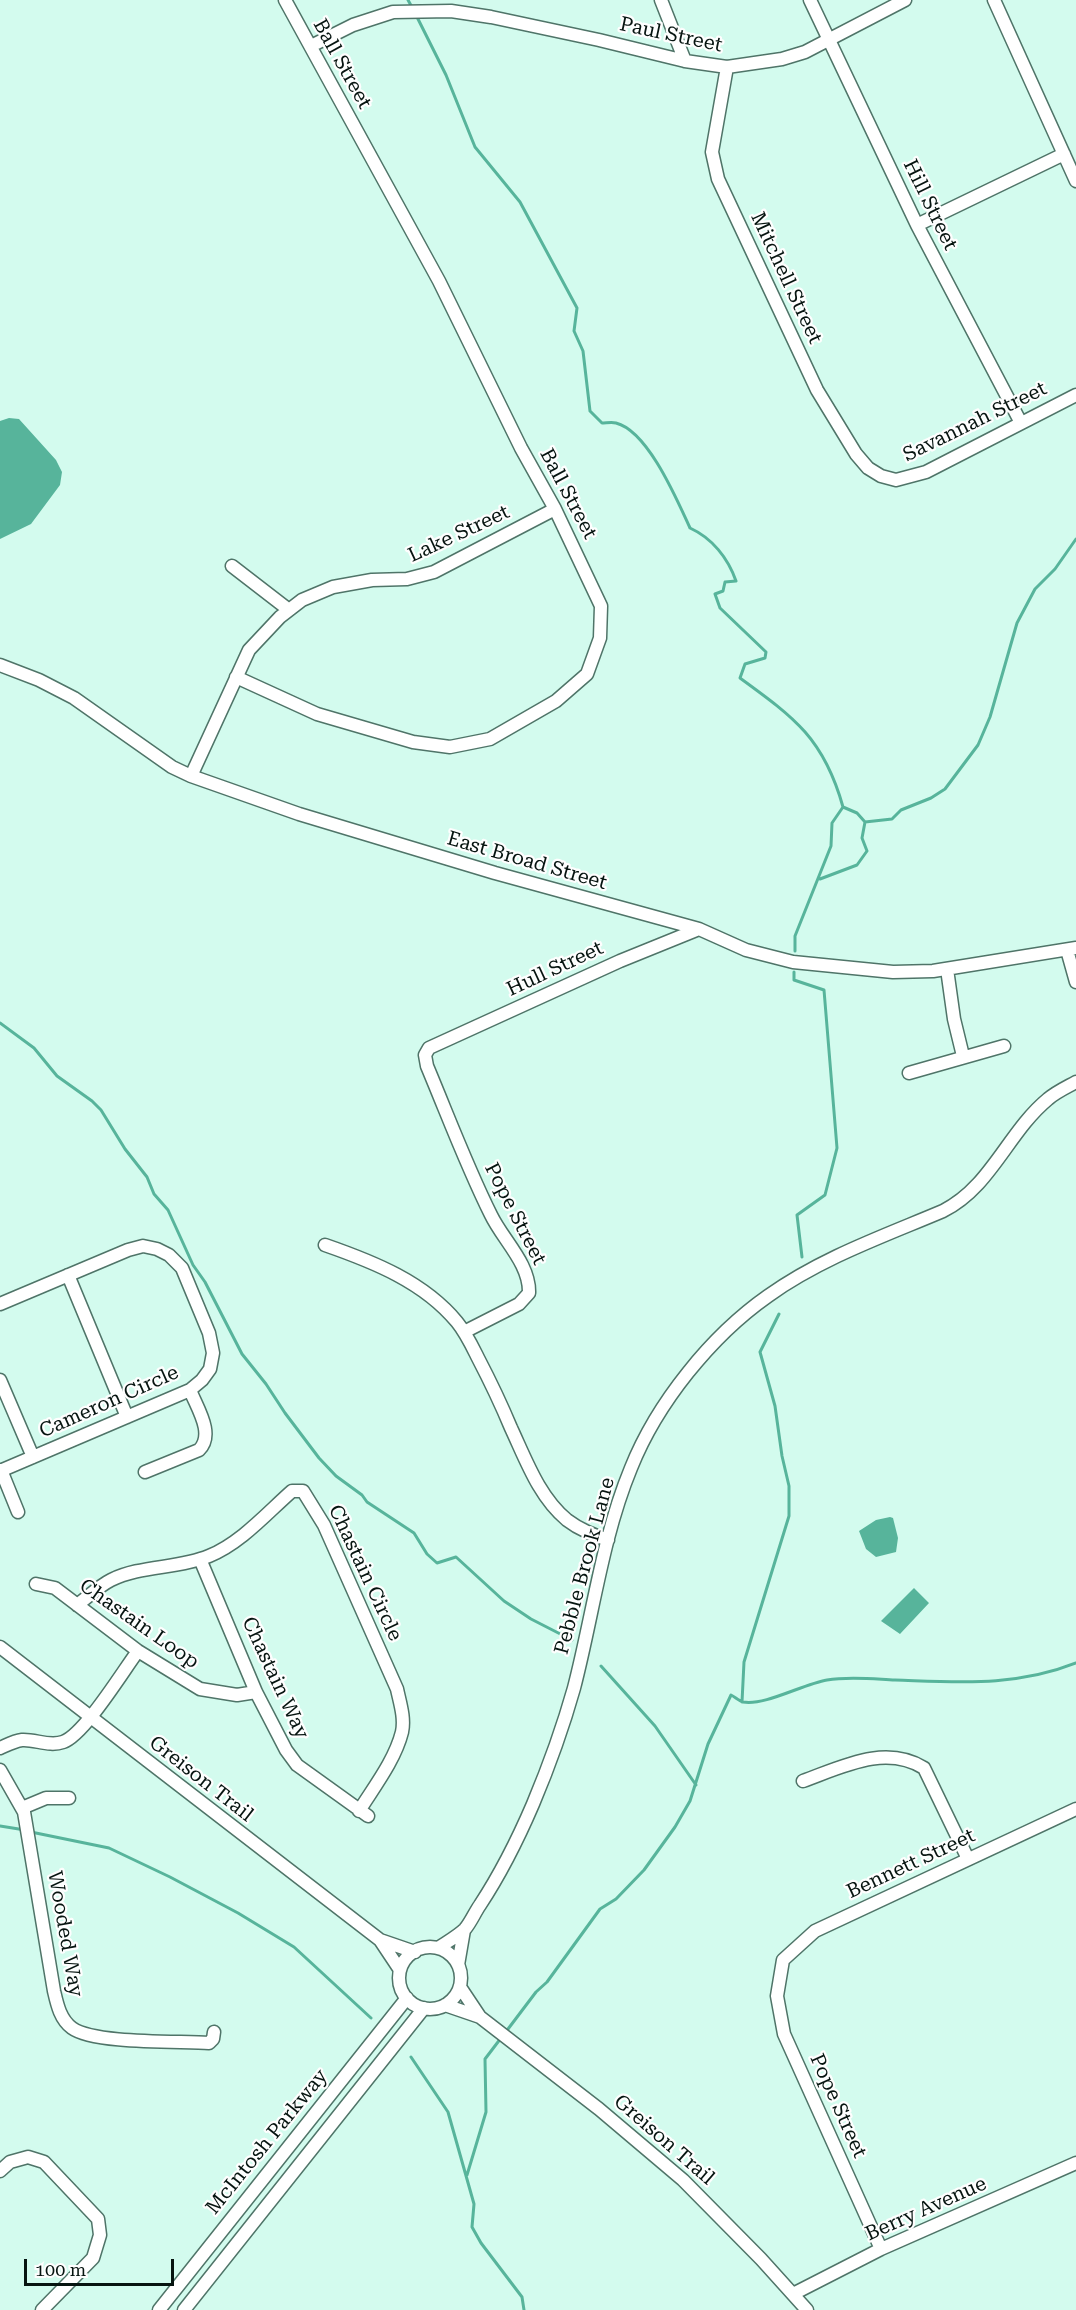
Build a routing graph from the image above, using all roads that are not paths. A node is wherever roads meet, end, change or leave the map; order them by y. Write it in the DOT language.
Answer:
graph roads {
  1 [pos="285,0"];
  2 [pos="662,0"];
  3 [pos="810,0"];
  4 [pos="905,0"];
  5 [pos="994,0"];
  6 [pos="829,38"];
  7 [pos="310,46"];
  8 [pos="685,61"];
  9 [pos="727,67"];
  10 [pos="1064,154"];
  11 [pos="1076,181"];
  12 [pos="917,225"];
  13 [pos="1076,395"];
  14 [pos="1021,423"];
  15 [pos="890,479"];
  16 [pos="555,509"];
  17 [pos="232,566"];
  18 [pos="289,610"];
  19 [pos="0,665"];
  20 [pos="236,677"];
  21 [pos="191,776"];
  22 [pos="699,929"];
  23 [pos="1072,949"];
  24 [pos="947,969"];
  25 [pos="1076,982"];
  26 [pos="1004,1046"];
  27 [pos="429,1048"];
  28 [pos="963,1056"];
  29 [pos="909,1073"];
  30 [pos="1076,1082"];
  31 [pos="325,1245"];
  32 [pos="68,1275"];
  33 [pos="0,1304"];
  34 [pos="464,1332"];
  35 [pos="0,1380"];
  36 [pos="190,1390"];
  37 [pos="127,1417"];
  38 [pos="33,1457"];
  39 [pos="1,1470"];
  40 [pos="145,1472"];
  41 [pos="18,1512"];
  42 [pos="608,1539"];
  43 [pos="200,1559"];
  44 [pos="36,1584"];
  45 [pos="78,1605"];
  46 [pos="0,1647"];
  47 [pos="138,1651"];
  48 [pos="256,1692"];
  49 [pos="90,1717"];
  50 [pos="0,1748"];
  51 [pos="0,1770"];
  52 [pos="803,1781"];
  53 [pos="69,1798"];
  54 [pos="22,1808"];
  55 [pos="1076,1809"];
  56 [pos="363,1814"];
  57 [pos="968,1859"];
  58 [pos="464,1930"];
  59 [pos="380,1940"];
  60 [pos="438,1948"];
  61 [pos="415,1952"];
  62 [pos="458,1965"];
  63 [pos="400,1970"];
  64 [pos="781,1974"];
  65 [pos="460,1987"];
  66 [pos="407,1998"];
  67 [pos="445,2005"];
  68 [pos="424,2008"];
  69 [pos="480,2017"];
  70 [pos="214,2032"];
  71 [pos="1076,2163"];
  72 [pos="0,2171"];
  73 [pos="881,2249"];
  74 [pos="793,2294"];
  75 [pos="42,2310"];
  76 [pos="159,2310"];
  77 [pos="184,2310"];
  78 [pos="807,2310"];
  1 -- 7 [label="street, Ball Street"];
  2 -- 8 [label="street"];
  3 -- 6 [label="street, Hill Street"];
  4 -- 6 [label="street, Paul Street"];
  5 -- 10 [label="street"];
  6 -- 9 [label="street, Paul Street"];
  6 -- 12 [label="street, Hill Street"];
  7 -- 8 [label="street, Paul Street"];
  7 -- 16 [label="street, Ball Street"];
  8 -- 9 [label="street, Paul Street"];
  9 -- 15 [label="street, Mitchell Street"];
  10 -- 11 [label="street"];
  10 -- 12 [label="street"];
  12 -- 14 [label="street, Hill Street"];
  13 -- 14 [label="street, Savannah Street"];
  14 -- 15 [label="street, Savannah Street"];
  16 -- 18 [label="street, Lake Street"];
  16 -- 20 [label="street, Ball Street"];
  17 -- 18 [label="street"];
  18 -- 20 [label="street, Lake Street"];
  19 -- 21 [label="street, East Broad Street"];
  20 -- 21 [label="street, Lake Street"];
  21 -- 22 [label="street, East Broad Street"];
  22 -- 24 [label="street, East Broad Street"];
  22 -- 27 [label="street, Hull Street"];
  23 -- 24 [label="street, East Broad Street"];
  23 -- 25 [label="street"];
  24 -- 28 [label="street"];
  26 -- 28 [label="street"];
  27 -- 34 [label="street, Pope Street"];
  28 -- 29 [label="street"];
  30 -- 42 [label="street, Pebble Brook Lane"];
  31 -- 34 [label="street"];
  32 -- 33 [label="street, Cameron Circle"];
  32 -- 36 [label="street, Cameron Circle"];
  32 -- 37 [label="street"];
  34 -- 42 [label="street"];
  35 -- 38 [label="street"];
  36 -- 37 [label="street, Cameron Circle"];
  36 -- 40 [label="street"];
  37 -- 38 [label="street, Cameron Circle"];
  38 -- 39 [label="street, Cameron Circle"];
  39 -- 41 [label="street"];
  42 -- 58 [label="street, Pebble Brook Lane"];
  43 -- 45 [label="street, Chastain Circle"];
  43 -- 48 [label="street, Chastain Way"];
  43 -- 56 [label="street, Chastain Circle"];
  44 -- 45 [label="street, Chastain Loop"];
  45 -- 47 [label="street, Chastain Loop"];
  46 -- 49 [label="street, Greison Trail"];
  47 -- 48 [label="street, Chastain Loop"];
  47 -- 49 [label="street"];
  48 -- 56 [label="street, Chastain Way"];
  49 -- 50 [label="street"];
  49 -- 59 [label="street, Greison Trail"];
  51 -- 54 [label="street, Wooded Way"];
  52 -- 57 [label="street"];
  53 -- 54 [label="street"];
  54 -- 70 [label="street, Wooded Way"];
  55 -- 57 [label="street, Bennett Street"];
  57 -- 64 [label="street, Bennett Street"];
  58 -- 60 [label="street, Pebble Brook Lane"];
  58 -- 62 [label="street, Pebble Brook Lane"];
  59 -- 61 [label="street, Greison Trail"];
  59 -- 63 [label="street, Greison Trail"];
  60 -- 61 [label="street"];
  60 -- 62 [label="street"];
  61 -- 63 [label="street"];
  62 -- 65 [label="street"];
  63 -- 66 [label="street"];
  64 -- 73 [label="street, Pope Street"];
  65 -- 67 [label="street"];
  65 -- 69 [label="street, Greison Trail"];
  66 -- 68 [label="street"];
  66 -- 76 [label="street, McIntosh Parkway"];
  67 -- 68 [label="street"];
  67 -- 69 [label="street, Greison Trail"];
  68 -- 77 [label="street, McIntosh Parkway"];
  69 -- 74 [label="street, Greison Trail"];
  71 -- 73 [label="street, Berry Avenue"];
  72 -- 75 [label="street"];
  73 -- 74 [label="street, Berry Avenue"];
  74 -- 78 [label="street, Greison Trail"];
}
